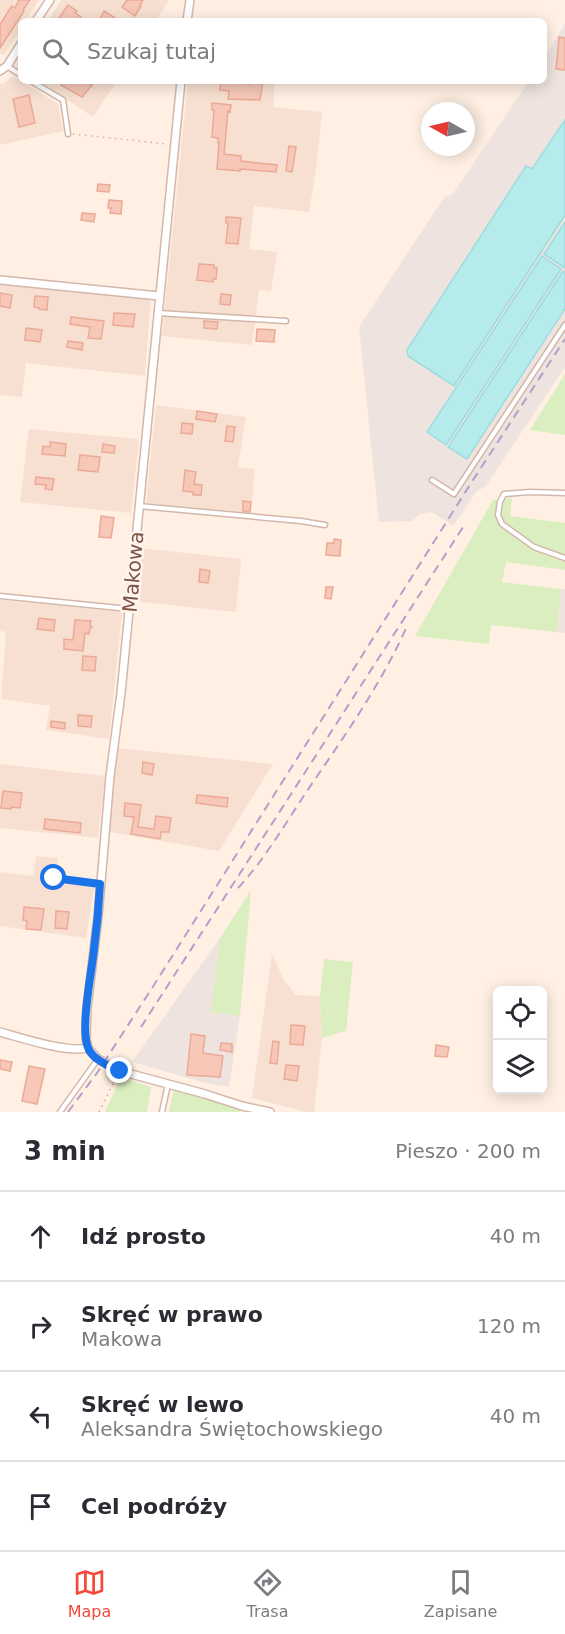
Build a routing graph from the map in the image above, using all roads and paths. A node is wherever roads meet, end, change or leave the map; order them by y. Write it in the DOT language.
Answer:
graph roads {
  1 [pos="50,0"];
  2 [pos="190,0"];
  3 [pos="38,18"];
  4 [pos="187,18"];
  5 [pos="18,48"];
  6 [pos="3,68"];
  7 [pos="18,74"];
  8 [pos="36,84"];
  9 [pos="181,84"];
  10 [pos="68,134"];
  11 [pos="174,144"];
  12 [pos="0,280"];
  13 [pos="159,296"];
  14 [pos="158,314"];
  15 [pos="286,321"];
  16 [pos="565,325"];
  17 [pos="432,480"];
  18 [pos="565,493"];
  19 [pos="139,506"];
  20 [pos="325,525"];
  21 [pos="565,558"];
  22 [pos="0,596"];
  23 [pos="129,609"];
  24 [pos="54,878"];
  25 [pos="100,884"];
  26 [pos="0,1032"];
  27 [pos="88,1048"];
  28 [pos="98,1059"];
  29 [pos="120,1071"];
  30 [pos="168,1084"];
  31 [pos="60,1112"];
  32 [pos="99,1112"];
  33 [pos="162,1112"];
  34 [pos="270,1112"];
  1 -- 3 [label="street"];
  2 -- 4 [label="street"];
  5 -- 6 [label="street"];
  6 -- 7 [label="lane"];
  8 -- 10 [label="lane"];
  9 -- 11 [label="street, Makowa"];
  10 -- 11 [label="path"];
  11 -- 13 [label="street, Makowa"];
  12 -- 13 [label="street"];
  13 -- 14 [label="street, Makowa"];
  14 -- 15 [label="lane"];
  14 -- 19 [label="street, Makowa"];
  16 -- 17 [label="lane"];
  18 -- 21 [label="lane"];
  19 -- 20 [label="lane"];
  19 -- 23 [label="street, Makowa"];
  22 -- 23 [label="lane"];
  23 -- 25 [label="street, Makowa"];
  24 -- 25 [label="path"];
  25 -- 27 [label="street, Makowa"];
  26 -- 27 [label="street"];
  27 -- 28 [label="street"];
  28 -- 29 [label="street"];
  28 -- 31 [label="lane"];
  29 -- 30 [label="street"];
  29 -- 32 [label="path"];
  30 -- 33 [label="lane"];
  30 -- 34 [label="street"];
}
